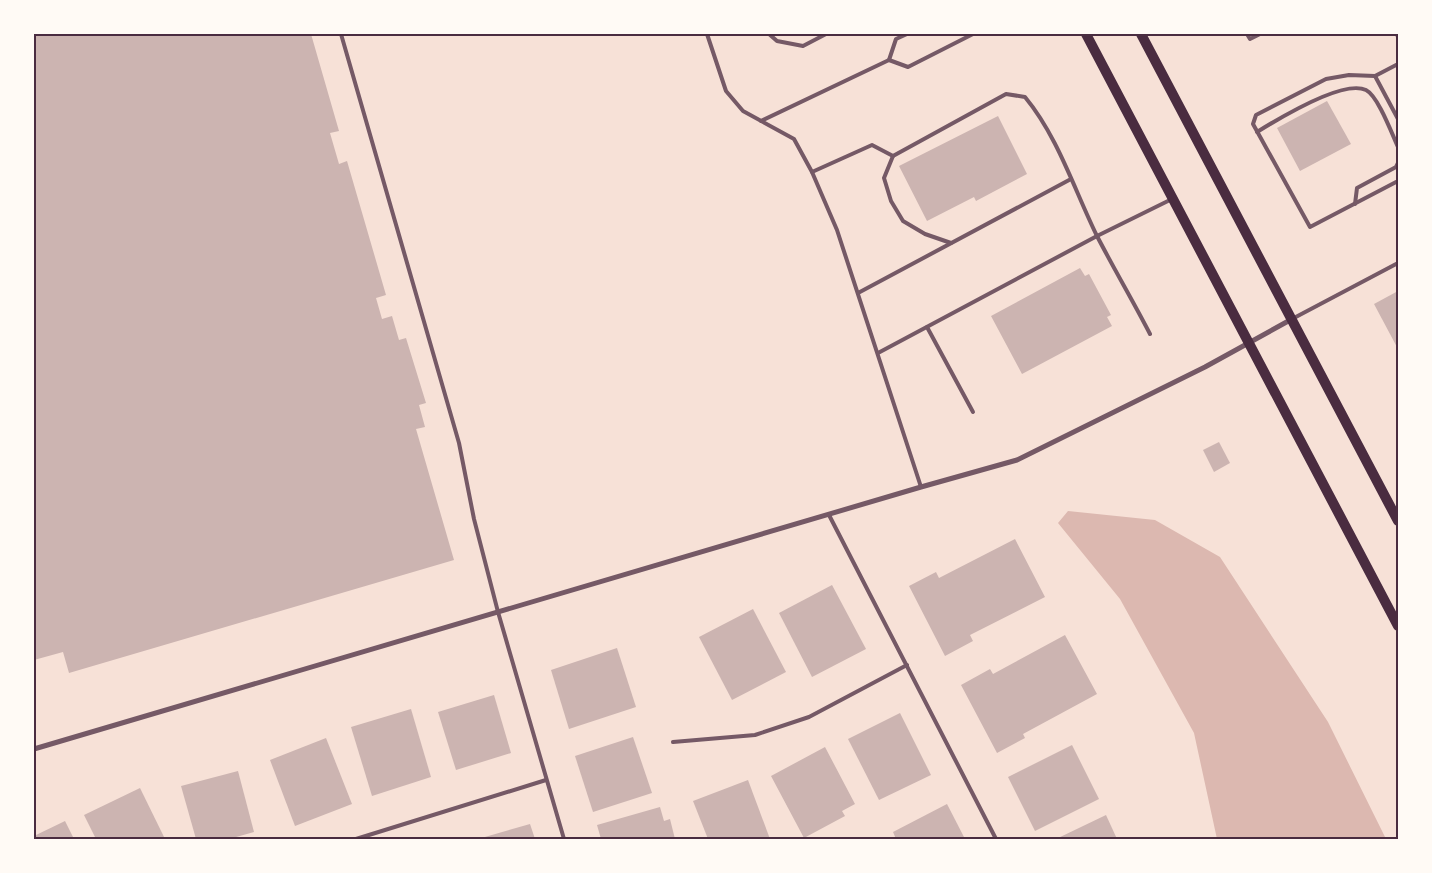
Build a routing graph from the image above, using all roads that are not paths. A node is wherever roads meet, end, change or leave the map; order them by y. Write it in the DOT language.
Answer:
graph roads {
  1 [pos="341,34"];
  2 [pos="706,34"];
  3 [pos="769,34"];
  4 [pos="826,34"];
  5 [pos="906,34"];
  6 [pos="973,34"];
  7 [pos="1086,34"];
  8 [pos="1141,34"];
  9 [pos="1246,34"];
  10 [pos="1260,34"];
  11 [pos="889,60"];
  12 [pos="1398,64"];
  13 [pos="1375,76"];
  14 [pos="1398,119"];
  15 [pos="761,121"];
  16 [pos="1257,132"];
  17 [pos="1398,147"];
  18 [pos="893,156"];
  19 [pos="1398,163"];
  20 [pos="812,172"];
  21 [pos="1071,179"];
  22 [pos="1398,181"];
  23 [pos="1172,198"];
  24 [pos="1355,204"];
  25 [pos="1097,236"];
  26 [pos="951,243"];
  27 [pos="1398,263"];
  28 [pos="858,293"];
  29 [pos="1292,319"];
  30 [pos="928,327"];
  31 [pos="1150,334"];
  32 [pos="1250,342"];
  33 [pos="878,353"];
  34 [pos="973,412"];
  35 [pos="921,487"];
  36 [pos="829,515"];
  37 [pos="1398,521"];
  38 [pos="498,612"];
  39 [pos="1398,626"];
  40 [pos="907,665"];
  41 [pos="673,742"];
  42 [pos="34,749"];
  43 [pos="546,780"];
  44 [pos="356,839"];
  45 [pos="564,839"];
  46 [pos="996,839"];
  1 -- 38 [label="lane"];
  2 -- 15 [label="lane"];
  3 -- 4 [label="lane"];
  5 -- 11 [label="lane"];
  6 -- 11 [label="lane"];
  7 -- 23 [label="main road"];
  8 -- 29 [label="main road"];
  9 -- 10 [label="lane"];
  11 -- 15 [label="lane"];
  12 -- 13 [label="lane"];
  13 -- 14 [label="lane"];
  13 -- 16 [label="lane"];
  15 -- 20 [label="lane"];
  16 -- 17 [label="lane"];
  16 -- 24 [label="lane"];
  18 -- 20 [label="lane"];
  18 -- 21 [label="lane"];
  18 -- 26 [label="lane"];
  19 -- 24 [label="lane"];
  20 -- 28 [label="lane"];
  21 -- 25 [label="lane"];
  21 -- 26 [label="lane"];
  22 -- 24 [label="lane"];
  23 -- 25 [label="lane"];
  23 -- 32 [label="main road"];
  25 -- 30 [label="lane"];
  25 -- 31 [label="lane"];
  26 -- 28 [label="lane"];
  27 -- 29 [label="lane"];
  28 -- 33 [label="lane"];
  29 -- 32 [label="street"];
  29 -- 37 [label="main road"];
  30 -- 33 [label="lane"];
  30 -- 34 [label="lane"];
  32 -- 35 [label="street"];
  32 -- 39 [label="main road"];
  33 -- 35 [label="lane"];
  35 -- 36 [label="street"];
  36 -- 38 [label="street"];
  36 -- 40 [label="lane"];
  38 -- 42 [label="street"];
  38 -- 43 [label="lane"];
  40 -- 41 [label="lane"];
  40 -- 46 [label="lane"];
  43 -- 44 [label="lane"];
  43 -- 45 [label="lane"];
}
